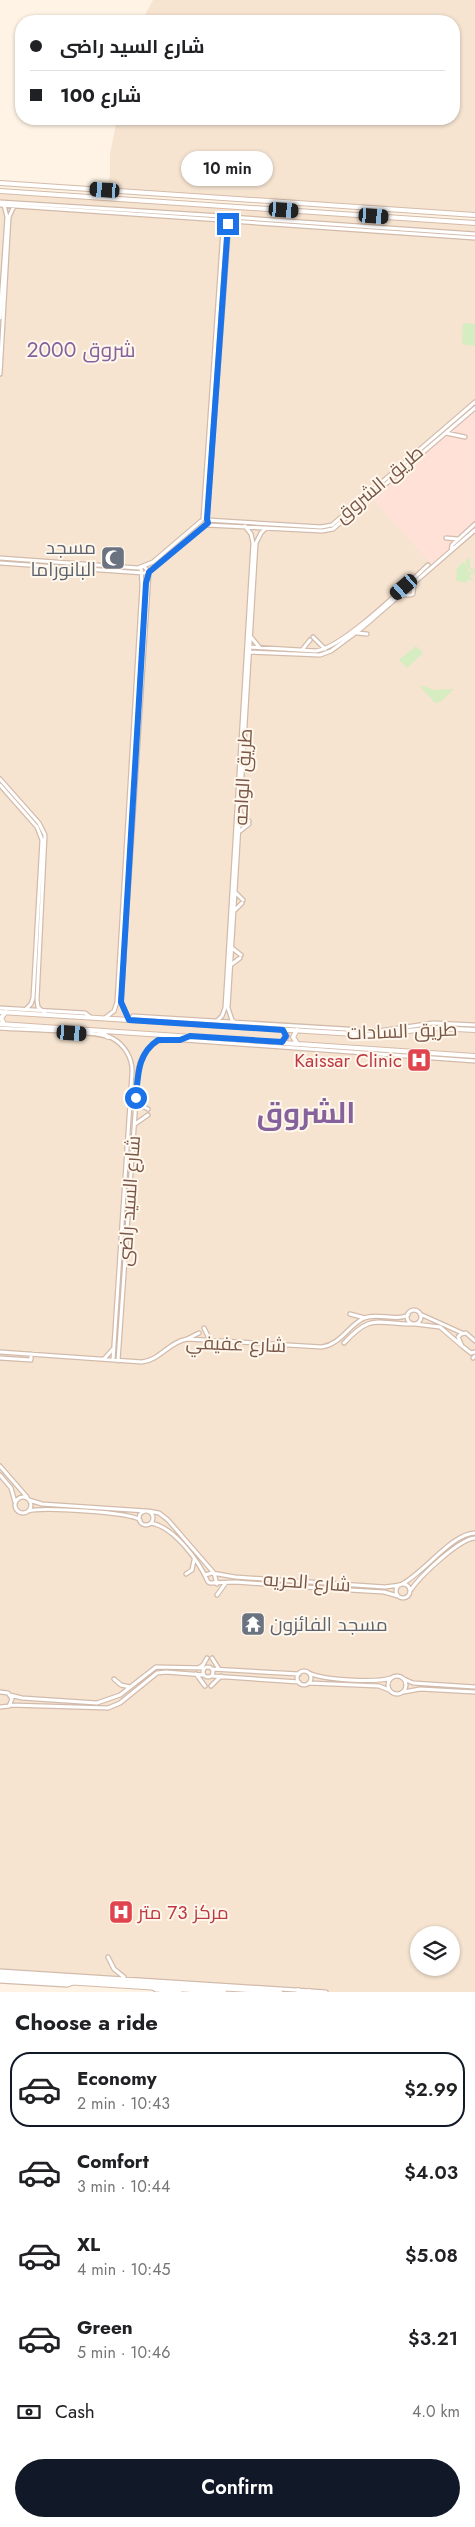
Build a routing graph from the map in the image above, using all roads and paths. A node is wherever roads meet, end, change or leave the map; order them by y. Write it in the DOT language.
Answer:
graph roads {
  1 [pos="0,183"];
  2 [pos="54,187"];
  3 [pos="0,191"];
  4 [pos="148,194"];
  5 [pos="61,195"];
  6 [pos="158,201"];
  7 [pos="2,204"];
  8 [pos="14,205"];
  9 [pos="221,206"];
  10 [pos="231,206"];
  11 [pos="342,206"];
  12 [pos="360,208"];
  13 [pos="342,214"];
  14 [pos="359,215"];
  15 [pos="475,215"];
  16 [pos="225,218"];
  17 [pos="475,223"];
  18 [pos="475,236"];
  19 [pos="219,312"];
  20 [pos="0,318"];
  21 [pos="1,350"];
  22 [pos="0,374"];
  23 [pos="475,402"];
  24 [pos="475,408"];
  25 [pos="446,433"];
  26 [pos="464,437"];
  27 [pos="397,473"];
  28 [pos="393,476"];
  29 [pos="205,520"];
  30 [pos="475,524"];
  31 [pos="206,525"];
  32 [pos="245,526"];
  33 [pos="266,528"];
  34 [pos="475,530"];
  35 [pos="446,538"];
  36 [pos="458,539"];
  37 [pos="255,546"];
  38 [pos="451,551"];
  39 [pos="0,558"];
  40 [pos="0,563"];
  41 [pos="104,566"];
  42 [pos="143,567"];
  43 [pos="429,567"];
  44 [pos="104,571"];
  45 [pos="149,572"];
  46 [pos="141,574"];
  47 [pos="414,583"];
  48 [pos="144,591"];
  49 [pos="401,595"];
  50 [pos="251,606"];
  51 [pos="356,633"];
  52 [pos="367,634"];
  53 [pos="251,636"];
  54 [pos="313,637"];
  55 [pos="310,640"];
  56 [pos="248,649"];
  57 [pos="325,649"];
  58 [pos="261,650"];
  59 [pos="302,650"];
  60 [pos="250,661"];
  61 [pos="0,779"];
  62 [pos="0,785"];
  63 [pos="11,794"];
  64 [pos="240,813"];
  65 [pos="239,831"];
  66 [pos="236,893"];
  67 [pos="234,910"];
  68 [pos="232,948"];
  69 [pos="231,965"];
  70 [pos="35,998"];
  71 [pos="119,1002"];
  72 [pos="227,1006"];
  73 [pos="0,1008"];
  74 [pos="26,1009"];
  75 [pos="42,1011"];
  76 [pos="0,1012"];
  77 [pos="6,1012"];
  78 [pos="47,1015"];
  79 [pos="90,1018"];
  80 [pos="103,1019"];
  81 [pos="130,1020"];
  82 [pos="217,1021"];
  83 [pos="234,1023"];
  84 [pos="0,1024"];
  85 [pos="5,1024"];
  86 [pos="475,1025"];
  87 [pos="412,1026"];
  88 [pos="456,1026"];
  89 [pos="239,1027"];
  90 [pos="0,1028"];
  91 [pos="96,1030"];
  92 [pos="283,1030"];
  93 [pos="297,1030"];
  94 [pos="475,1030"];
  95 [pos="410,1032"];
  96 [pos="190,1036"];
  97 [pos="108,1037"];
  98 [pos="180,1040"];
  99 [pos="282,1042"];
  100 [pos="297,1043"];
  101 [pos="313,1044"];
  102 [pos="318,1049"];
  103 [pos="386,1051"];
  104 [pos="431,1053"];
  105 [pos="475,1056"];
  106 [pos="438,1057"];
  107 [pos="475,1061"];
  108 [pos="140,1062"];
  109 [pos="132,1064"];
  110 [pos="136,1098"];
  111 [pos="148,1109"];
  112 [pos="148,1115"];
  113 [pos="134,1125"];
  114 [pos="350,1314"];
  115 [pos="420,1314"];
  116 [pos="408,1315"];
  117 [pos="366,1318"];
  118 [pos="413,1324"];
  119 [pos="204,1328"];
  120 [pos="453,1331"];
  121 [pos="199,1333"];
  122 [pos="462,1333"];
  123 [pos="187,1338"];
  124 [pos="451,1338"];
  125 [pos="210,1340"];
  126 [pos="475,1341"];
  127 [pos="344,1343"];
  128 [pos="462,1346"];
  129 [pos="113,1348"];
  130 [pos="0,1352"];
  131 [pos="119,1352"];
  132 [pos="29,1354"];
  133 [pos="475,1354"];
  134 [pos="0,1358"];
  135 [pos="104,1360"];
  136 [pos="113,1360"];
  137 [pos="118,1361"];
  138 [pos="127,1361"];
  139 [pos="0,1466"];
  140 [pos="0,1475"];
  141 [pos="16,1485"];
  142 [pos="11,1488"];
  143 [pos="28,1499"];
  144 [pos="15,1502"];
  145 [pos="46,1507"];
  146 [pos="85,1507"];
  147 [pos="117,1509"];
  148 [pos="28,1511"];
  149 [pos="147,1511"];
  150 [pos="84,1512"];
  151 [pos="117,1514"];
  152 [pos="140,1520"];
  153 [pos="151,1523"];
  154 [pos="174,1527"];
  155 [pos="170,1531"];
  156 [pos="475,1533"];
  157 [pos="475,1538"];
  158 [pos="194,1560"];
  159 [pos="186,1574"];
  160 [pos="214,1574"];
  161 [pos="205,1575"];
  162 [pos="279,1580"];
  163 [pos="228,1582"];
  164 [pos="217,1584"];
  165 [pos="279,1585"];
  166 [pos="401,1585"];
  167 [pos="385,1587"];
  168 [pos="410,1591"];
  169 [pos="384,1592"];
  170 [pos="217,1595"];
  171 [pos="398,1596"];
  172 [pos="207,1658"];
  173 [pos="212,1658"];
  174 [pos="193,1668"];
  175 [pos="205,1668"];
  176 [pos="212,1669"];
  177 [pos="222,1670"];
  178 [pos="227,1671"];
  179 [pos="309,1673"];
  180 [pos="193,1674"];
  181 [pos="299,1674"];
  182 [pos="204,1676"];
  183 [pos="212,1676"];
  184 [pos="221,1676"];
  185 [pos="227,1676"];
  186 [pos="391,1678"];
  187 [pos="114,1679"];
  188 [pos="404,1679"];
  189 [pos="376,1680"];
  190 [pos="299,1682"];
  191 [pos="309,1683"];
  192 [pos="416,1683"];
  193 [pos="205,1686"];
  194 [pos="211,1686"];
  195 [pos="376,1686"];
  196 [pos="475,1687"];
  197 [pos="130,1688"];
  198 [pos="415,1689"];
  199 [pos="389,1690"];
  200 [pos="0,1692"];
  201 [pos="404,1692"];
  202 [pos="475,1692"];
  203 [pos="132,1693"];
  204 [pos="10,1695"];
  205 [pos="22,1698"];
  206 [pos="60,1701"];
  207 [pos="69,1701"];
  208 [pos="22,1703"];
  209 [pos="94,1703"];
  210 [pos="10,1705"];
  211 [pos="60,1706"];
  212 [pos="0,1707"];
  213 [pos="68,1707"];
  214 [pos="94,1709"];
  215 [pos="108,1957"];
  216 [pos="9,1972"];
  217 [pos="13,1975"];
  218 [pos="1,1977"];
  219 [pos="126,1978"];
  220 [pos="72,1981"];
  221 [pos="134,1984"];
  222 [pos="152,1987"];
  223 [pos="203,1991"];
  224 [pos="299,1991"];
  225 [pos="309,1991"];
  226 [pos="180,1992"];
  227 [pos="224,1992"];
  228 [pos="280,1992"];
  229 [pos="326,1992"];
  1 -- 2 [label="main road"];
  2 -- 4 [label="main road"];
  2 -- 5 [label="main road"];
  3 -- 5 [label="main road"];
  4 -- 6 [label="main road"];
  4 -- 11 [label="main road"];
  5 -- 6 [label="main road"];
  6 -- 9 [label="main road"];
  7 -- 8 [label="street"];
  7 -- 20 [label="street"];
  8 -- 16 [label="street"];
  8 -- 21 [label="street"];
  9 -- 10 [label="main road"];
  9 -- 16 [label="street"];
  10 -- 13 [label="main road"];
  10 -- 16 [label="street"];
  11 -- 12 [label="main road"];
  11 -- 13 [label="main road"];
  12 -- 14 [label="main road"];
  12 -- 15 [label="main road"];
  13 -- 14 [label="main road"];
  14 -- 17 [label="main road"];
  16 -- 18 [label="street"];
  16 -- 19 [label="street"];
  16 -- 19 [label="street"];
  19 -- 29 [label="street"];
  21 -- 22 [label="street"];
  23 -- 27 [label="street, طريق الشروق"];
  24 -- 25 [label="street, طريق الشروق"];
  25 -- 26 [label="street"];
  25 -- 27 [label="street, طريق الشروق"];
  27 -- 28 [label="street, طريق الشروق"];
  28 -- 29 [label="street, طريق الشروق"];
  28 -- 33 [label="street, طريق الشروق"];
  29 -- 31 [label="street"];
  29 -- 31 [label="street"];
  29 -- 42 [label="street"];
  30 -- 36 [label="street"];
  31 -- 32 [label="street, طريق الشروق"];
  31 -- 45 [label="street"];
  32 -- 33 [label="street, طريق الشروق"];
  32 -- 37 [label="street, طريق الواحه"];
  33 -- 37 [label="street, طريق الواحه"];
  34 -- 38 [label="street"];
  35 -- 36 [label="street"];
  36 -- 38 [label="street"];
  37 -- 50 [label="street, طريق الواحه"];
  38 -- 43 [label="street"];
  39 -- 41 [label="street"];
  40 -- 44 [label="street"];
  41 -- 42 [label="street"];
  41 -- 44 [label="street"];
  42 -- 45 [label="street"];
  42 -- 46 [label="street"];
  43 -- 47 [label="street"];
  43 -- 57 [label="street"];
  44 -- 46 [label="street"];
  45 -- 46 [label="street"];
  45 -- 48 [label="street"];
  46 -- 48 [label="street"];
  47 -- 49 [label="street"];
  47 -- 49 [label="street"];
  48 -- 71 [label="street"];
  49 -- 51 [label="street"];
  50 -- 53 [label="street, طريق الواحه"];
  50 -- 56 [label="street, طريق الواحه"];
  51 -- 52 [label="street"];
  51 -- 58 [label="street"];
  53 -- 56 [label="street, طريق الواحه"];
  53 -- 58 [label="street"];
  54 -- 57 [label="street"];
  55 -- 59 [label="street"];
  56 -- 58 [label="street"];
  56 -- 60 [label="street, طريق الواحه"];
  56 -- 72 [label="street, طريق الواحه"];
  57 -- 59 [label="street"];
  58 -- 59 [label="street"];
  58 -- 60 [label="street"];
  60 -- 64 [label="street, طريق الواحه"];
  61 -- 63 [label="street"];
  62 -- 63 [label="street"];
  63 -- 70 [label="street"];
  64 -- 65 [label="street, طريق الواحه"];
  64 -- 65 [label="street"];
  65 -- 66 [label="street, طريق الواحه"];
  66 -- 67 [label="street, طريق الواحه"];
  66 -- 67 [label="street"];
  67 -- 68 [label="street, طريق الواحه"];
  68 -- 69 [label="street, طريق الواحه"];
  68 -- 69 [label="street"];
  69 -- 72 [label="street, طريق الواحه"];
  70 -- 74 [label="street"];
  70 -- 75 [label="street"];
  71 -- 80 [label="street"];
  71 -- 81 [label="street"];
  72 -- 82 [label="street, طريق الواحه"];
  72 -- 83 [label="street, طريق الواحه"];
  73 -- 74 [label="street"];
  74 -- 75 [label="street"];
  75 -- 78 [label="street"];
  75 -- 79 [label="street"];
  76 -- 77 [label="main road, طريق السادات"];
  77 -- 78 [label="main road, طريق السادات"];
  77 -- 85 [label="main road"];
  78 -- 79 [label="main road, طريق السادات"];
  79 -- 80 [label="main road, طريق السادات"];
  80 -- 81 [label="main road, طريق السادات"];
  81 -- 82 [label="street"];
  81 -- 89 [label="main road, طريق السادات"];
  82 -- 83 [label="street"];
  83 -- 87 [label="street"];
  83 -- 89 [label="street"];
  84 -- 85 [label="main road, طريق السادات"];
  85 -- 91 [label="main road, طريق السادات"];
  86 -- 88 [label="street"];
  87 -- 88 [label="street"];
  87 -- 95 [label="main road"];
  88 -- 94 [label="main road, طريق السادات"];
  88 -- 95 [label="main road, طريق السادات"];
  89 -- 92 [label="main road, طريق السادات"];
  90 -- 97 [label="street"];
  91 -- 96 [label="main road, طريق السادات"];
  91 -- 97 [label="main road"];
  92 -- 93 [label="main road, طريق السادات"];
  92 -- 99 [label="main road"];
  93 -- 95 [label="main road, طريق السادات"];
  93 -- 100 [label="main road"];
  96 -- 98 [label="main road"];
  96 -- 99 [label="main road, طريق السادات"];
  97 -- 109 [label="street"];
  98 -- 102 [label="street"];
  98 -- 108 [label="street"];
  99 -- 100 [label="main road, طريق السادات"];
  100 -- 101 [label="main road, طريق السادات"];
  101 -- 102 [label="main road"];
  101 -- 103 [label="main road, طريق السادات"];
  102 -- 103 [label="street"];
  103 -- 104 [label="main road, طريق السادات"];
  103 -- 106 [label="street"];
  104 -- 105 [label="main road, طريق السادات"];
  104 -- 106 [label="main road"];
  106 -- 107 [label="street"];
  108 -- 109 [label="street"];
  108 -- 110 [label="street, شارع السيد راضى"];
  109 -- 129 [label="street, شارع السيد راضى"];
  110 -- 111 [label="street"];
  110 -- 113 [label="street, شارع السيد راضى"];
  112 -- 113 [label="street"];
  113 -- 131 [label="street, شارع السيد راضى"];
  114 -- 117 [label="street"];
  115 -- 116 [label="street"];
  115 -- 118 [label="street"];
  115 -- 120 [label="street"];
  116 -- 117 [label="street"];
  116 -- 118 [label="street"];
  117 -- 125 [label="street, شارع عفيفي"];
  118 -- 124 [label="street"];
  118 -- 127 [label="street"];
  119 -- 125 [label="street"];
  120 -- 122 [label="street"];
  120 -- 124 [label="street"];
  121 -- 123 [label="street"];
  122 -- 126 [label="street"];
  122 -- 128 [label="street"];
  123 -- 125 [label="street, شارع عفيفي"];
  123 -- 138 [label="street, شارع عفيفي"];
  124 -- 128 [label="street"];
  128 -- 133 [label="street"];
  129 -- 135 [label="street"];
  129 -- 136 [label="street, شارع السيد راضى"];
  130 -- 132 [label="street, شارع عفيفي"];
  131 -- 137 [label="street, شارع السيد راضى"];
  131 -- 138 [label="street"];
  132 -- 134 [label="street"];
  132 -- 135 [label="street, شارع عفيفي"];
  135 -- 136 [label="street, شارع عفيفي"];
  136 -- 137 [label="street, شارع عفيفي"];
  137 -- 138 [label="street, شارع عفيفي"];
  139 -- 141 [label="street"];
  140 -- 142 [label="street"];
  141 -- 142 [label="street"];
  141 -- 143 [label="street"];
  142 -- 144 [label="street"];
  143 -- 144 [label="street"];
  143 -- 145 [label="street"];
  143 -- 148 [label="street"];
  144 -- 148 [label="street"];
  145 -- 146 [label="street"];
  145 -- 148 [label="street"];
  145 -- 150 [label="street"];
  146 -- 147 [label="street"];
  146 -- 150 [label="street"];
  147 -- 149 [label="street"];
  147 -- 151 [label="street"];
  149 -- 152 [label="street"];
  149 -- 153 [label="street"];
  149 -- 154 [label="street"];
  150 -- 151 [label="street"];
  151 -- 152 [label="street"];
  152 -- 153 [label="street"];
  153 -- 155 [label="street"];
  154 -- 155 [label="street"];
  154 -- 160 [label="street"];
  155 -- 158 [label="street"];
  156 -- 166 [label="street, شارع الحريه"];
  157 -- 168 [label="street"];
  158 -- 159 [label="street"];
  158 -- 161 [label="street"];
  160 -- 161 [label="street, شارع الحريه"];
  160 -- 162 [label="street, شارع الحريه"];
  160 -- 164 [label="street"];
  161 -- 164 [label="street"];
  162 -- 165 [label="street"];
  162 -- 167 [label="street, شارع الحريه"];
  163 -- 164 [label="street, شارع الحريه"];
  163 -- 165 [label="street, شارع الحريه"];
  163 -- 170 [label="street"];
  165 -- 169 [label="street, شارع الحريه"];
  166 -- 167 [label="street, شارع الحريه"];
  166 -- 168 [label="street"];
  166 -- 171 [label="street"];
  167 -- 169 [label="street"];
  168 -- 171 [label="street"];
  169 -- 171 [label="street, شارع الحريه"];
  172 -- 174 [label="street"];
  173 -- 177 [label="street"];
  174 -- 175 [label="street"];
  174 -- 180 [label="street"];
  174 -- 197 [label="street"];
  175 -- 176 [label="street"];
  175 -- 182 [label="street"];
  176 -- 177 [label="street"];
  176 -- 183 [label="street"];
  177 -- 178 [label="street"];
  178 -- 181 [label="street"];
  178 -- 185 [label="street"];
  179 -- 181 [label="street"];
  179 -- 189 [label="street"];
  179 -- 191 [label="street"];
  180 -- 182 [label="street"];
  180 -- 193 [label="street"];
  180 -- 203 [label="street"];
  181 -- 190 [label="street"];
  182 -- 183 [label="street"];
  183 -- 184 [label="street"];
  184 -- 185 [label="street"];
  184 -- 194 [label="street"];
  185 -- 190 [label="street"];
  186 -- 188 [label="street"];
  186 -- 189 [label="street"];
  186 -- 199 [label="street"];
  187 -- 197 [label="street"];
  188 -- 192 [label="street"];
  188 -- 201 [label="street"];
  189 -- 195 [label="street"];
  190 -- 191 [label="street"];
  191 -- 195 [label="street"];
  192 -- 196 [label="street"];
  192 -- 198 [label="street"];
  195 -- 199 [label="street"];
  197 -- 203 [label="street"];
  197 -- 209 [label="street"];
  198 -- 201 [label="street"];
  198 -- 202 [label="street"];
  199 -- 201 [label="street"];
  200 -- 204 [label="street"];
  203 -- 214 [label="street"];
  204 -- 205 [label="street"];
  204 -- 210 [label="street"];
  205 -- 206 [label="street"];
  205 -- 208 [label="street"];
  206 -- 207 [label="street"];
  206 -- 211 [label="street"];
  207 -- 209 [label="street"];
  207 -- 213 [label="street"];
  208 -- 210 [label="street"];
  208 -- 211 [label="street"];
  209 -- 214 [label="street"];
  210 -- 212 [label="street"];
  211 -- 213 [label="street"];
  213 -- 214 [label="street"];
  215 -- 219 [label="street"];
  216 -- 217 [label="main road"];
  216 -- 218 [label="street"];
  216 -- 219 [label="street"];
  217 -- 218 [label="main road"];
  217 -- 220 [label="main road"];
  218 -- 220 [label="main road"];
  219 -- 224 [label="street"];
  220 -- 221 [label="main road"];
  221 -- 222 [label="main road"];
  221 -- 228 [label="main road"];
  222 -- 223 [label="main road"];
  222 -- 226 [label="street"];
  223 -- 227 [label="main road"];
  224 -- 225 [label="street"];
  225 -- 229 [label="street"];
}
